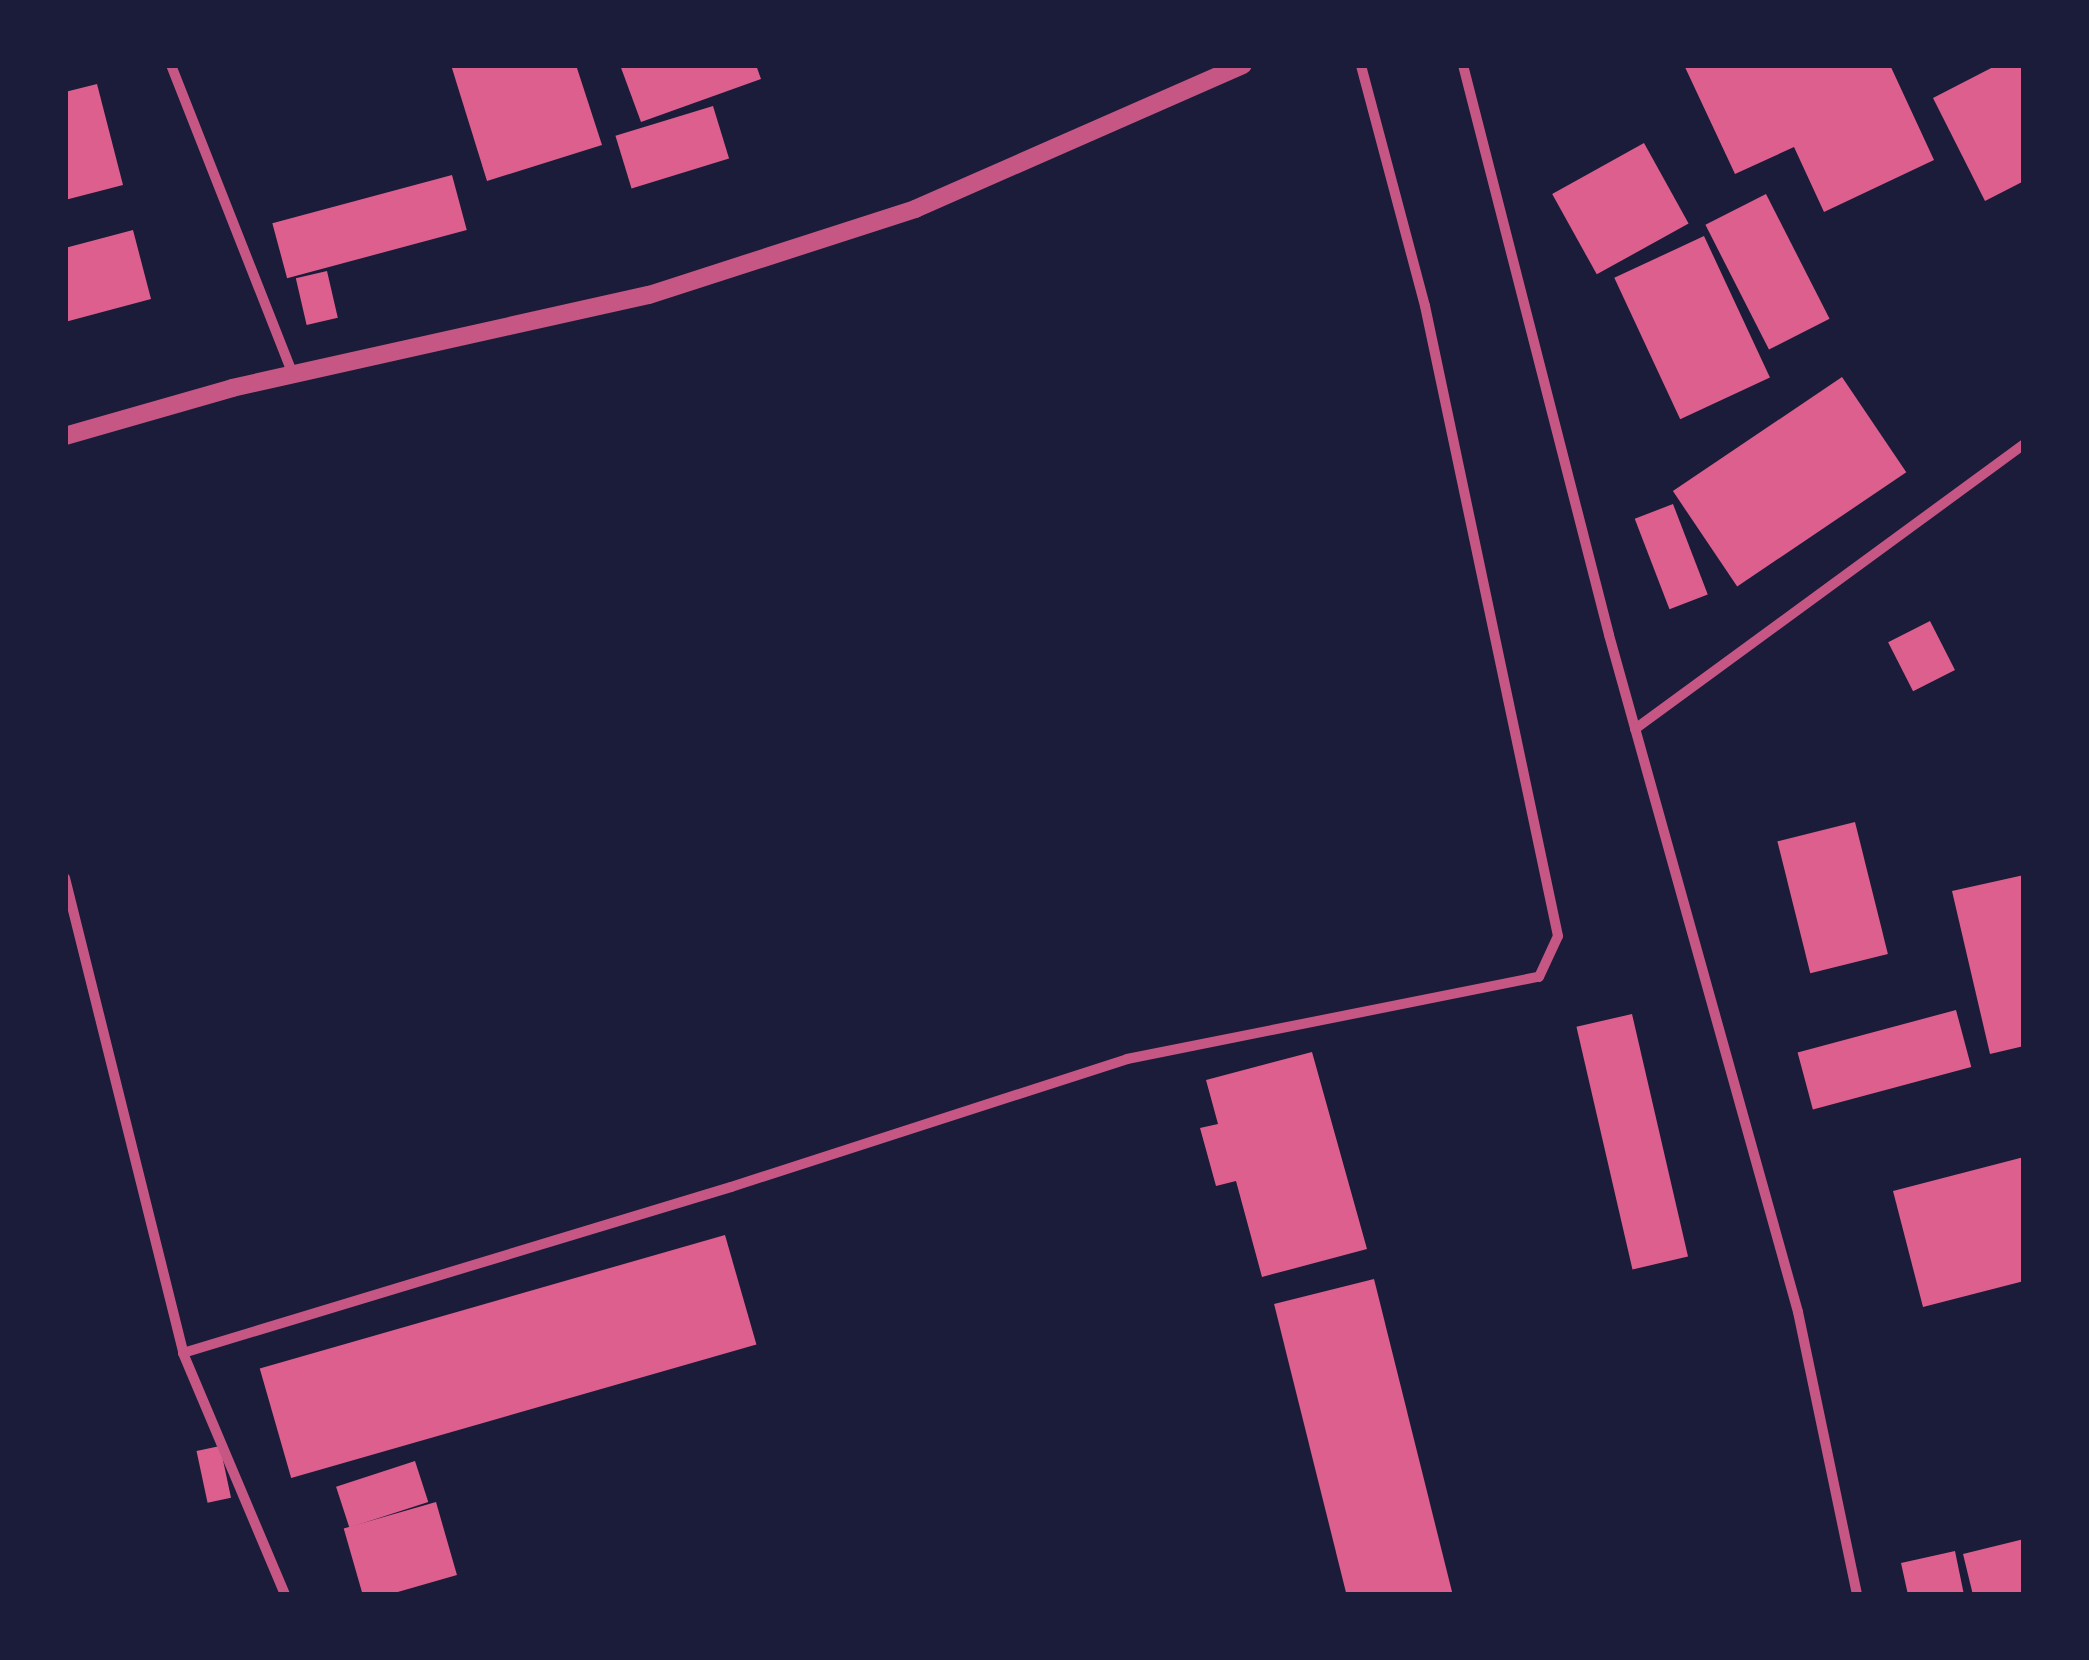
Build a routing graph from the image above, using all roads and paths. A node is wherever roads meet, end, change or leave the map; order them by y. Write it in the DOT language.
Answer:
graph roads {
  1 [pos="171,65"];
  2 [pos="1243,65"];
  3 [pos="1361,65"];
  4 [pos="1463,65"];
  5 [pos="293,374"];
  6 [pos="65,436"];
  7 [pos="2024,444"];
  8 [pos="1636,729"];
  9 [pos="65,878"];
  10 [pos="184,1353"];
  11 [pos="285,1595"];
  12 [pos="1857,1595"];
  1 -- 5 [label="street"];
  2 -- 5 [label="street"];
  3 -- 10 [label="street"];
  4 -- 8 [label="street"];
  5 -- 6 [label="street"];
  7 -- 8 [label="street"];
  8 -- 12 [label="street"];
  9 -- 10 [label="street"];
  10 -- 11 [label="street"];
}
